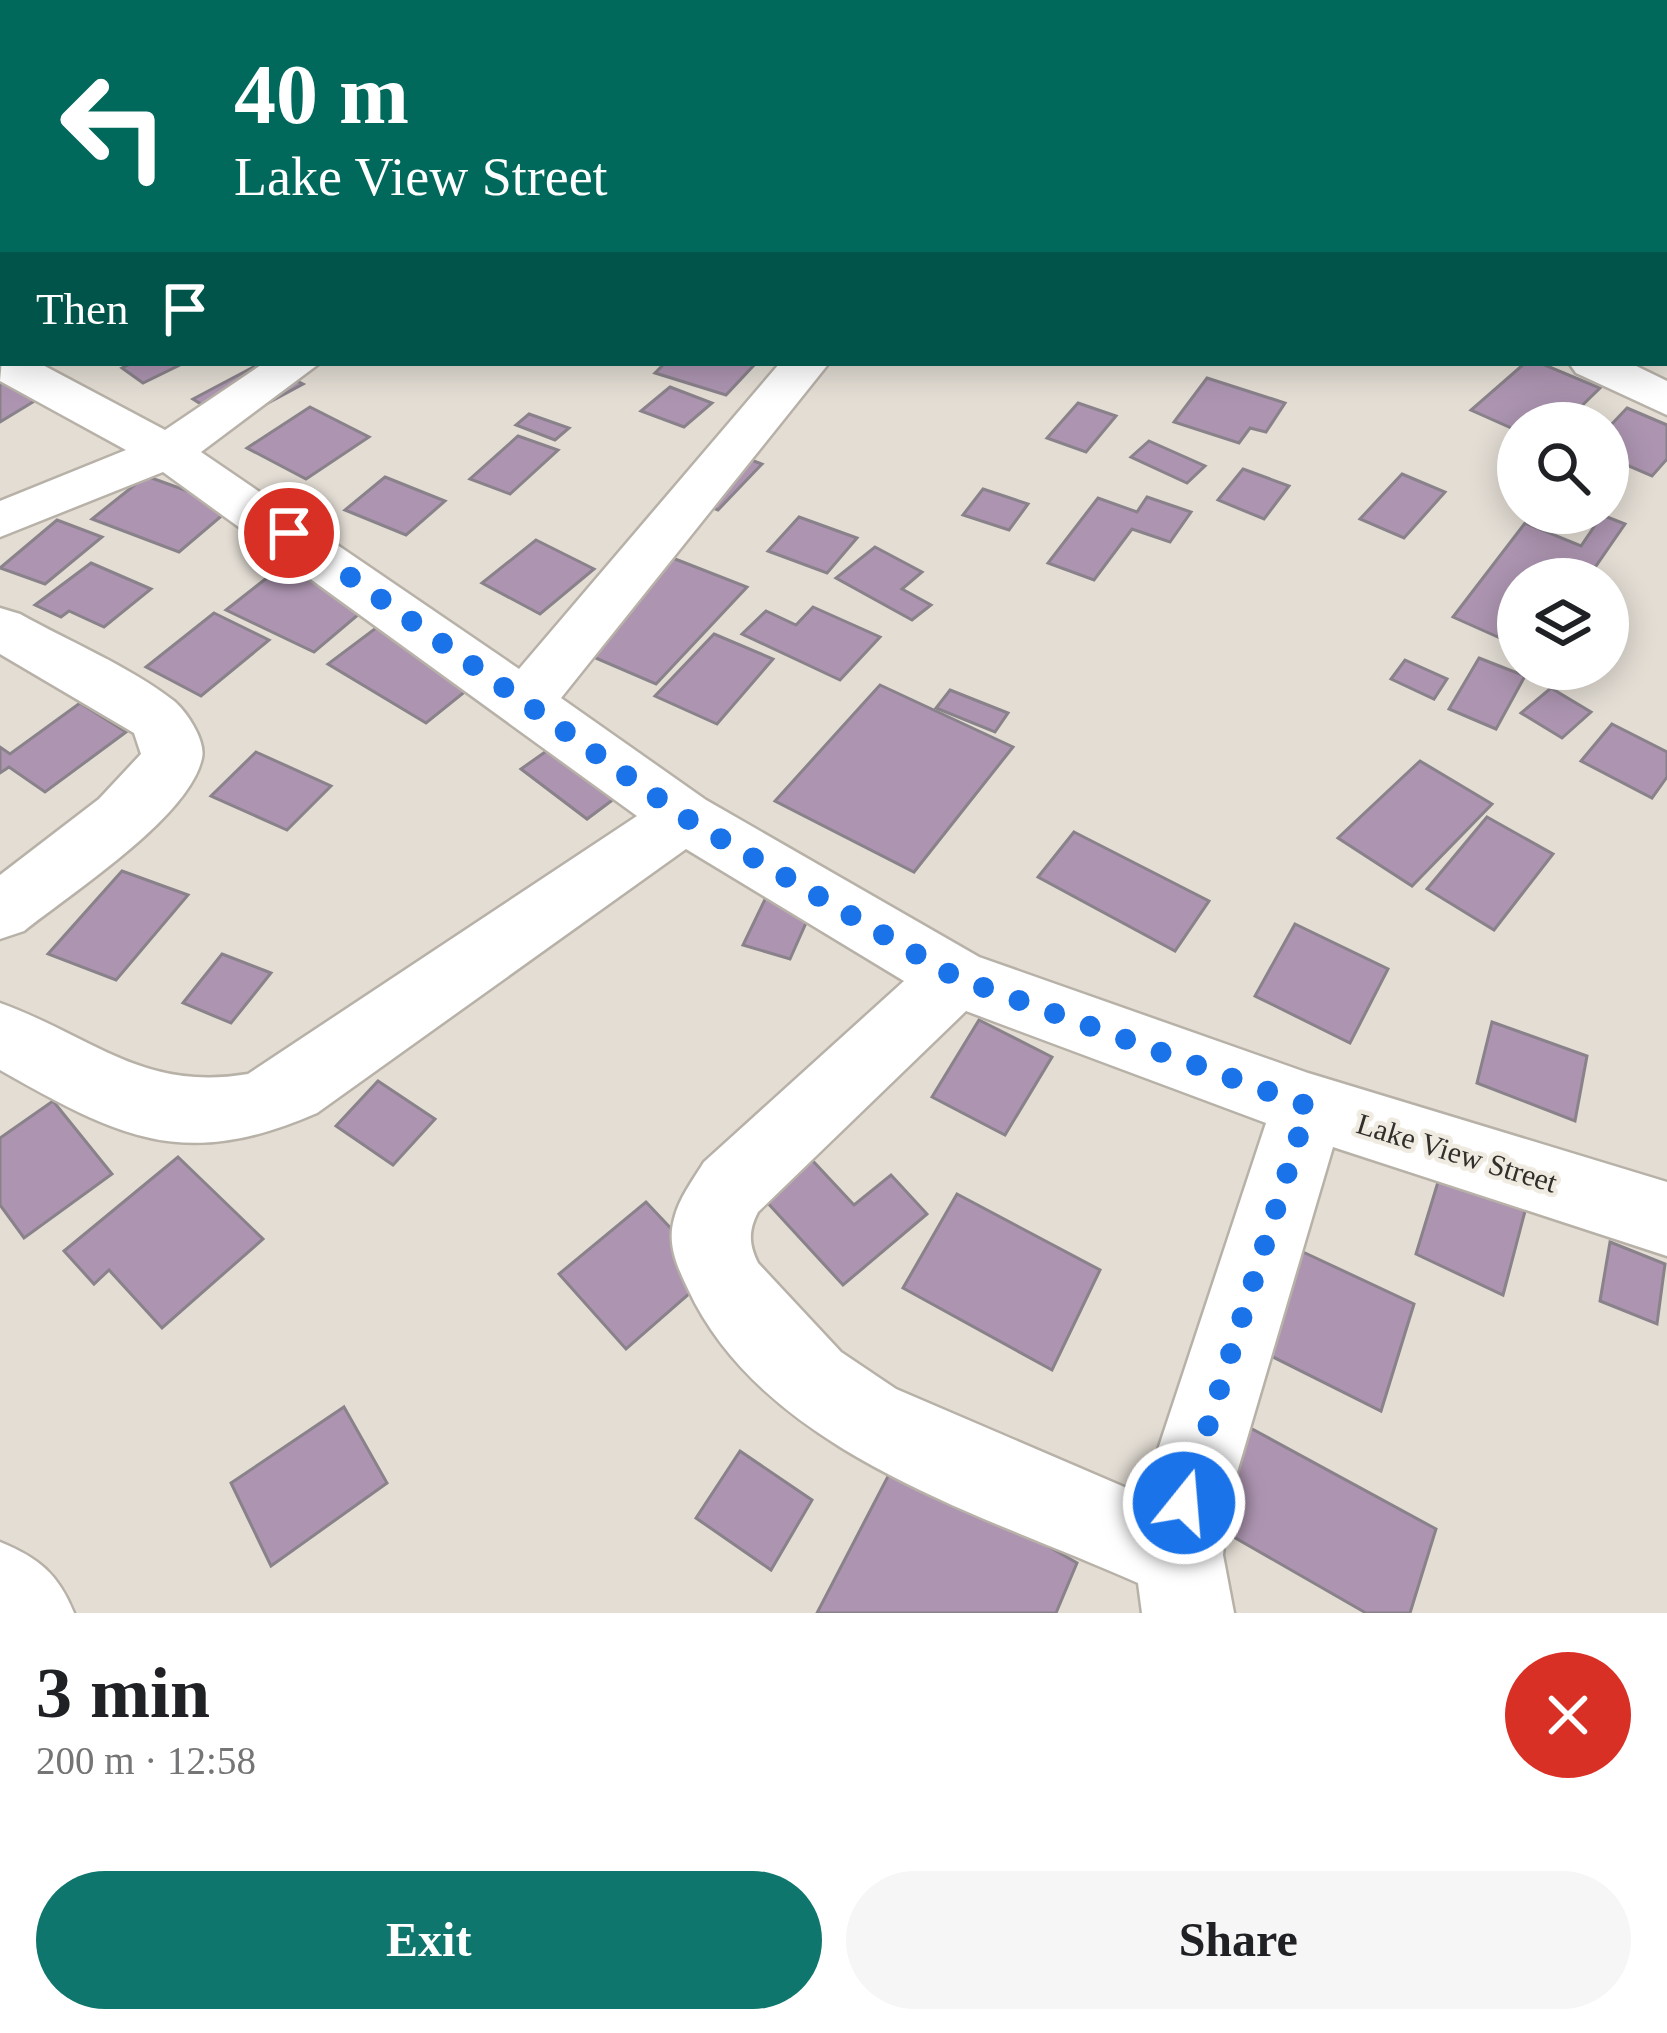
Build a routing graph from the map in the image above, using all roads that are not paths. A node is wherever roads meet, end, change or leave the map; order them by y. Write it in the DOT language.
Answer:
graph roads {
  1 [pos="9,366"];
  2 [pos="292,366"];
  3 [pos="803,366"];
  4 [pos="1599,366"];
  5 [pos="1667,400"];
  6 [pos="167,452"];
  7 [pos="0,520"];
  8 [pos="0,628"];
  9 [pos="525,703"];
  10 [pos="684,817"];
  11 [pos="0,911"];
  12 [pos="955,977"];
  13 [pos="0,1034"];
  14 [pos="1308,1106"];
  15 [pos="1667,1219"];
  16 [pos="1183,1584"];
  17 [pos="0,1588"];
  18 [pos="28,1613"];
  1 -- 6 [label="street, Lake View Street"];
  2 -- 6 [label="street"];
  3 -- 9 [label="street"];
  4 -- 5 [label="street"];
  6 -- 7 [label="street"];
  6 -- 9 [label="street, Lake View Street"];
  8 -- 11 [label="street"];
  9 -- 10 [label="street, Lake View Street"];
  10 -- 12 [label="street, Lake View Street"];
  10 -- 13 [label="street"];
  12 -- 14 [label="street, Lake View Street"];
  12 -- 16 [label="street"];
  14 -- 15 [label="street, Lake View Street"];
  14 -- 16 [label="street"];
  17 -- 18 [label="street"];
}
